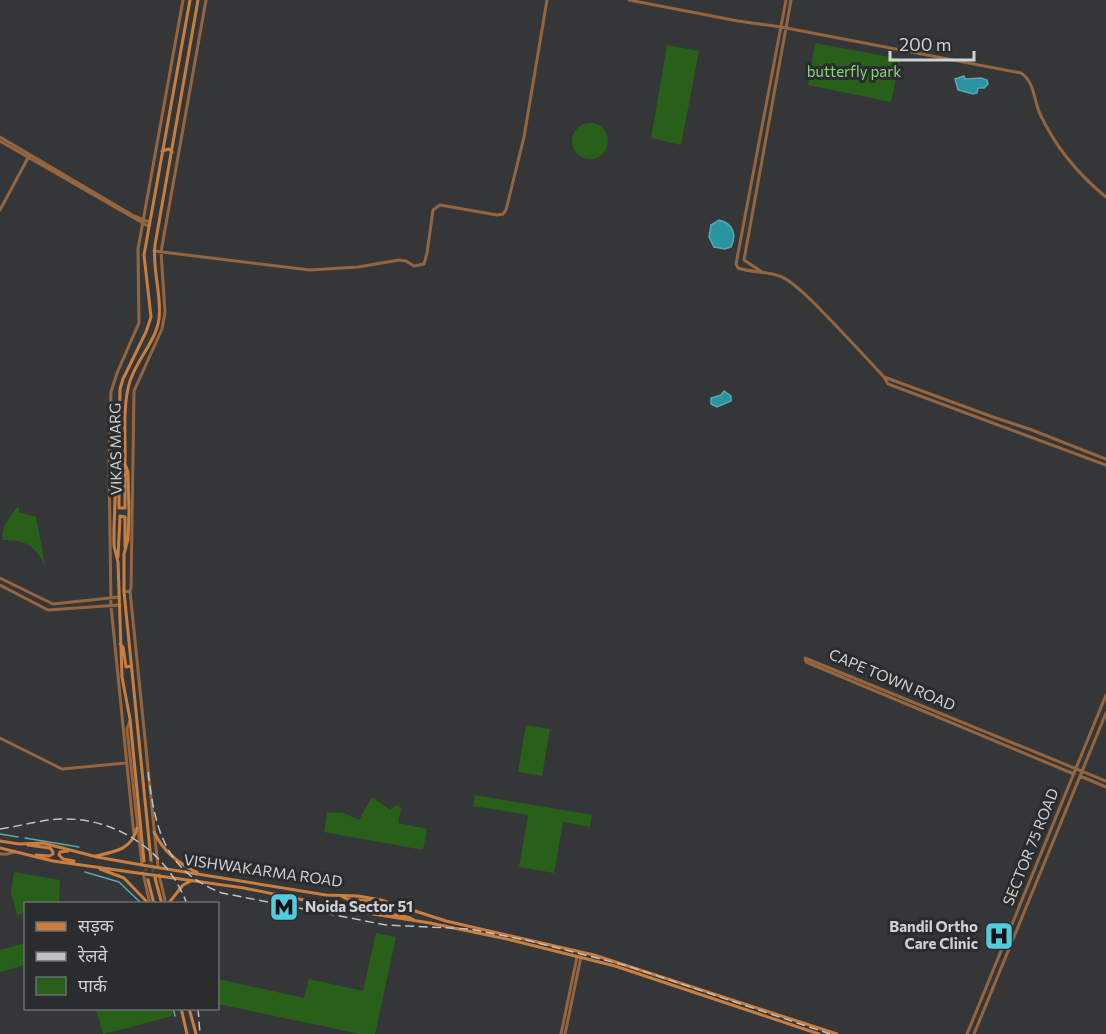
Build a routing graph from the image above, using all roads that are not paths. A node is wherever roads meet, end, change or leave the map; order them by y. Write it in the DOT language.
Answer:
graph roads {
  1 [pos="183,0"];
  2 [pos="190,0"];
  3 [pos="198,0"];
  4 [pos="206,0"];
  5 [pos="547,0"];
  6 [pos="628,0"];
  7 [pos="786,0"];
  8 [pos="791,0"];
  9 [pos="781,27"];
  10 [pos="786,28"];
  11 [pos="768,99"];
  12 [pos="773,100"];
  13 [pos="164,138"];
  14 [pos="0,139"];
  15 [pos="174,139"];
  16 [pos="162,151"];
  17 [pos="172,152"];
  18 [pos="29,156"];
  19 [pos="1106,197"];
  20 [pos="0,210"];
  21 [pos="143,222"];
  22 [pos="148,224"];
  23 [pos="154,251"];
  24 [pos="161,252"];
  25 [pos="762,272"];
  26 [pos="157,282"];
  27 [pos="147,286"];
  28 [pos="884,377"];
  29 [pos="1106,459"];
  30 [pos="119,461"];
  31 [pos="125,464"];
  32 [pos="1106,465"];
  33 [pos="124,554"];
  34 [pos="118,562"];
  35 [pos="0,578"];
  36 [pos="0,585"];
  37 [pos="130,591"];
  38 [pos="124,592"];
  39 [pos="119,597"];
  40 [pos="111,598"];
  41 [pos="120,605"];
  42 [pos="111,606"];
  43 [pos="120,644"];
  44 [pos="131,666"];
  45 [pos="132,676"];
  46 [pos="122,677"];
  47 [pos="1106,695"];
  48 [pos="1106,713"];
  49 [pos="130,719"];
  50 [pos="138,727"];
  51 [pos="144,727"];
  52 [pos="0,738"];
  53 [pos="126,764"];
  54 [pos="1076,769"];
  55 [pos="1082,771"];
  56 [pos="1074,774"];
  57 [pos="1080,776"];
  58 [pos="1106,781"];
  59 [pos="1106,787"];
  60 [pos="138,828"];
  61 [pos="154,832"];
  62 [pos="135,837"];
  63 [pos="0,841"];
  64 [pos="23,844"];
  65 [pos="0,848"];
  66 [pos="17,851"];
  67 [pos="73,851"];
  68 [pos="0,854"];
  69 [pos="32,855"];
  70 [pos="93,856"];
  71 [pos="151,860"];
  72 [pos="143,863"];
  73 [pos="82,864"];
  74 [pos="95,866"];
  75 [pos="158,867"];
  76 [pos="143,873"];
  77 [pos="204,874"];
  78 [pos="157,877"];
  79 [pos="148,880"];
  80 [pos="192,880"];
  81 [pos="339,895"];
  82 [pos="150,902"];
  83 [pos="151,902"];
  84 [pos="151,902"];
  85 [pos="165,902"];
  86 [pos="166,902"];
  87 [pos="336,906"];
  88 [pos="417,912"];
  89 [pos="416,921"];
  90 [pos="579,956"];
  91 [pos="693,987"];
  92 [pos="704,990"];
  93 [pos="692,992"];
  94 [pos="702,995"];
  95 [pos="181,1010"];
  96 [pos="190,1010"];
  97 [pos="187,1034"];
  98 [pos="196,1034"];
  99 [pos="563,1034"];
  100 [pos="819,1034"];
  101 [pos="837,1034"];
  102 [pos="967,1034"];
  103 [pos="974,1034"];
  1 -- 21 [label="street"];
  2 -- 13 [label="main road, VIKAS MARG"];
  3 -- 15 [label="main road, VIKAS MARG"];
  4 -- 24 [label="street"];
  5 -- 24 [label="street"];
  6 -- 9 [label="street"];
  7 -- 9 [label="street"];
  8 -- 10 [label="street"];
  9 -- 10 [label="street"];
  9 -- 11 [label="street"];
  10 -- 12 [label="street"];
  10 -- 19 [label="street"];
  11 -- 12 [label="street"];
  11 -- 25 [label="street"];
  12 -- 25 [label="street"];
  13 -- 15 [label="main road"];
  13 -- 16 [label="main road, VIKAS MARG"];
  14 -- 18 [label="street"];
  15 -- 17 [label="main road, VIKAS MARG"];
  16 -- 17 [label="main road"];
  16 -- 22 [label="main road, VIKAS MARG"];
  17 -- 23 [label="main road, VIKAS MARG"];
  18 -- 20 [label="street"];
  18 -- 21 [label="street"];
  21 -- 22 [label="street"];
  21 -- 40 [label="street"];
  22 -- 27 [label="main road, VIKAS MARG"];
  23 -- 24 [label="street"];
  23 -- 26 [label="main road, VIKAS MARG"];
  24 -- 37 [label="street"];
  25 -- 28 [label="street"];
  26 -- 27 [label="main road"];
  26 -- 31 [label="main road, VIKAS MARG"];
  27 -- 30 [label="main road, VIKAS MARG"];
  28 -- 29 [label="street"];
  28 -- 32 [label="street"];
  30 -- 31 [label="main road"];
  30 -- 34 [label="main road, VIKAS MARG"];
  31 -- 33 [label="main road, VIKAS MARG"];
  33 -- 34 [label="main road"];
  33 -- 38 [label="main road, VIKAS MARG"];
  34 -- 39 [label="main road, VIKAS MARG"];
  35 -- 40 [label="street"];
  36 -- 42 [label="street"];
  37 -- 38 [label="street"];
  37 -- 51 [label="street"];
  38 -- 44 [label="main road, VIKAS MARG"];
  39 -- 40 [label="street"];
  39 -- 41 [label="main road, VIKAS MARG"];
  40 -- 42 [label="street"];
  41 -- 42 [label="street"];
  41 -- 43 [label="main road, VIKAS MARG"];
  42 -- 53 [label="street"];
  43 -- 44 [label="main road"];
  43 -- 46 [label="main road, VIKAS MARG"];
  44 -- 45 [label="main road, VIKAS MARG"];
  45 -- 46 [label="main road"];
  45 -- 50 [label="main road, VIKAS MARG"];
  46 -- 49 [label="main road, VIKAS MARG"];
  47 -- 54 [label="street, SECTOR 75 ROAD"];
  48 -- 55 [label="street, SECTOR 75 ROAD"];
  49 -- 60 [label="street"];
  49 -- 72 [label="main road, VIKAS MARG"];
  50 -- 51 [label="street"];
  50 -- 71 [label="main road, VIKAS MARG"];
  51 -- 61 [label="street"];
  52 -- 53 [label="street"];
  53 -- 62 [label="street"];
  54 -- 55 [label="street"];
  54 -- 56 [label="street, SECTOR 75 ROAD"];
  54 -- 56 [label="street, CAPE TOWN ROAD"];
  55 -- 57 [label="street, SECTOR 75 ROAD"];
  55 -- 58 [label="street"];
  56 -- 57 [label="street"];
  56 -- 102 [label="street, SECTOR 75 ROAD"];
  57 -- 59 [label="street"];
  57 -- 103 [label="street, SECTOR 75 ROAD"];
  60 -- 62 [label="main road"];
  60 -- 72 [label="street"];
  61 -- 75 [label="street"];
  61 -- 77 [label="main road"];
  62 -- 70 [label="main road"];
  63 -- 64 [label="main road, VISHWAKARMA ROAD"];
  64 -- 67 [label="main road, VISHWAKARMA ROAD"];
  64 -- 69 [label="main road"];
  65 -- 66 [label="main road, VISHWAKARMA ROAD"];
  66 -- 68 [label="street"];
  66 -- 69 [label="main road, VISHWAKARMA ROAD"];
  67 -- 70 [label="main road, VISHWAKARMA ROAD"];
  67 -- 73 [label="main road"];
  69 -- 73 [label="main road, VISHWAKARMA ROAD"];
  70 -- 72 [label="main road, VISHWAKARMA ROAD"];
  72 -- 75 [label="main road, VISHWAKARMA ROAD"];
  73 -- 74 [label="main road, VISHWAKARMA ROAD"];
  74 -- 76 [label="main road, VISHWAKARMA ROAD"];
  74 -- 82 [label="main road"];
  75 -- 77 [label="main road, VISHWAKARMA ROAD"];
  76 -- 78 [label="main road, VISHWAKARMA ROAD"];
  76 -- 83 [label="street"];
  77 -- 81 [label="main road, VISHWAKARMA ROAD"];
  78 -- 80 [label="main road, VISHWAKARMA ROAD"];
  78 -- 85 [label="street"];
  79 -- 84 [label="main road"];
  80 -- 86 [label="main road"];
  80 -- 87 [label="main road, VISHWAKARMA ROAD"];
  81 -- 87 [label="main road"];
  81 -- 88 [label="main road, VISHWAKARMA ROAD"];
  87 -- 89 [label="main road, VISHWAKARMA ROAD"];
  88 -- 89 [label="main road"];
  88 -- 91 [label="main road, VISHWAKARMA ROAD"];
  89 -- 90 [label="main road, VISHWAKARMA ROAD"];
  90 -- 93 [label="main road, VISHWAKARMA ROAD"];
  90 -- 99 [label="street"];
  91 -- 92 [label="main road, VISHWAKARMA ROAD"];
  91 -- 93 [label="main road"];
  92 -- 94 [label="main road"];
  92 -- 101 [label="main road, VISHWAKARMA ROAD"];
  93 -- 94 [label="main road, VISHWAKARMA ROAD"];
  94 -- 100 [label="main road, VISHWAKARMA ROAD"];
  95 -- 97 [label="main road"];
  96 -- 98 [label="main road"];
}
